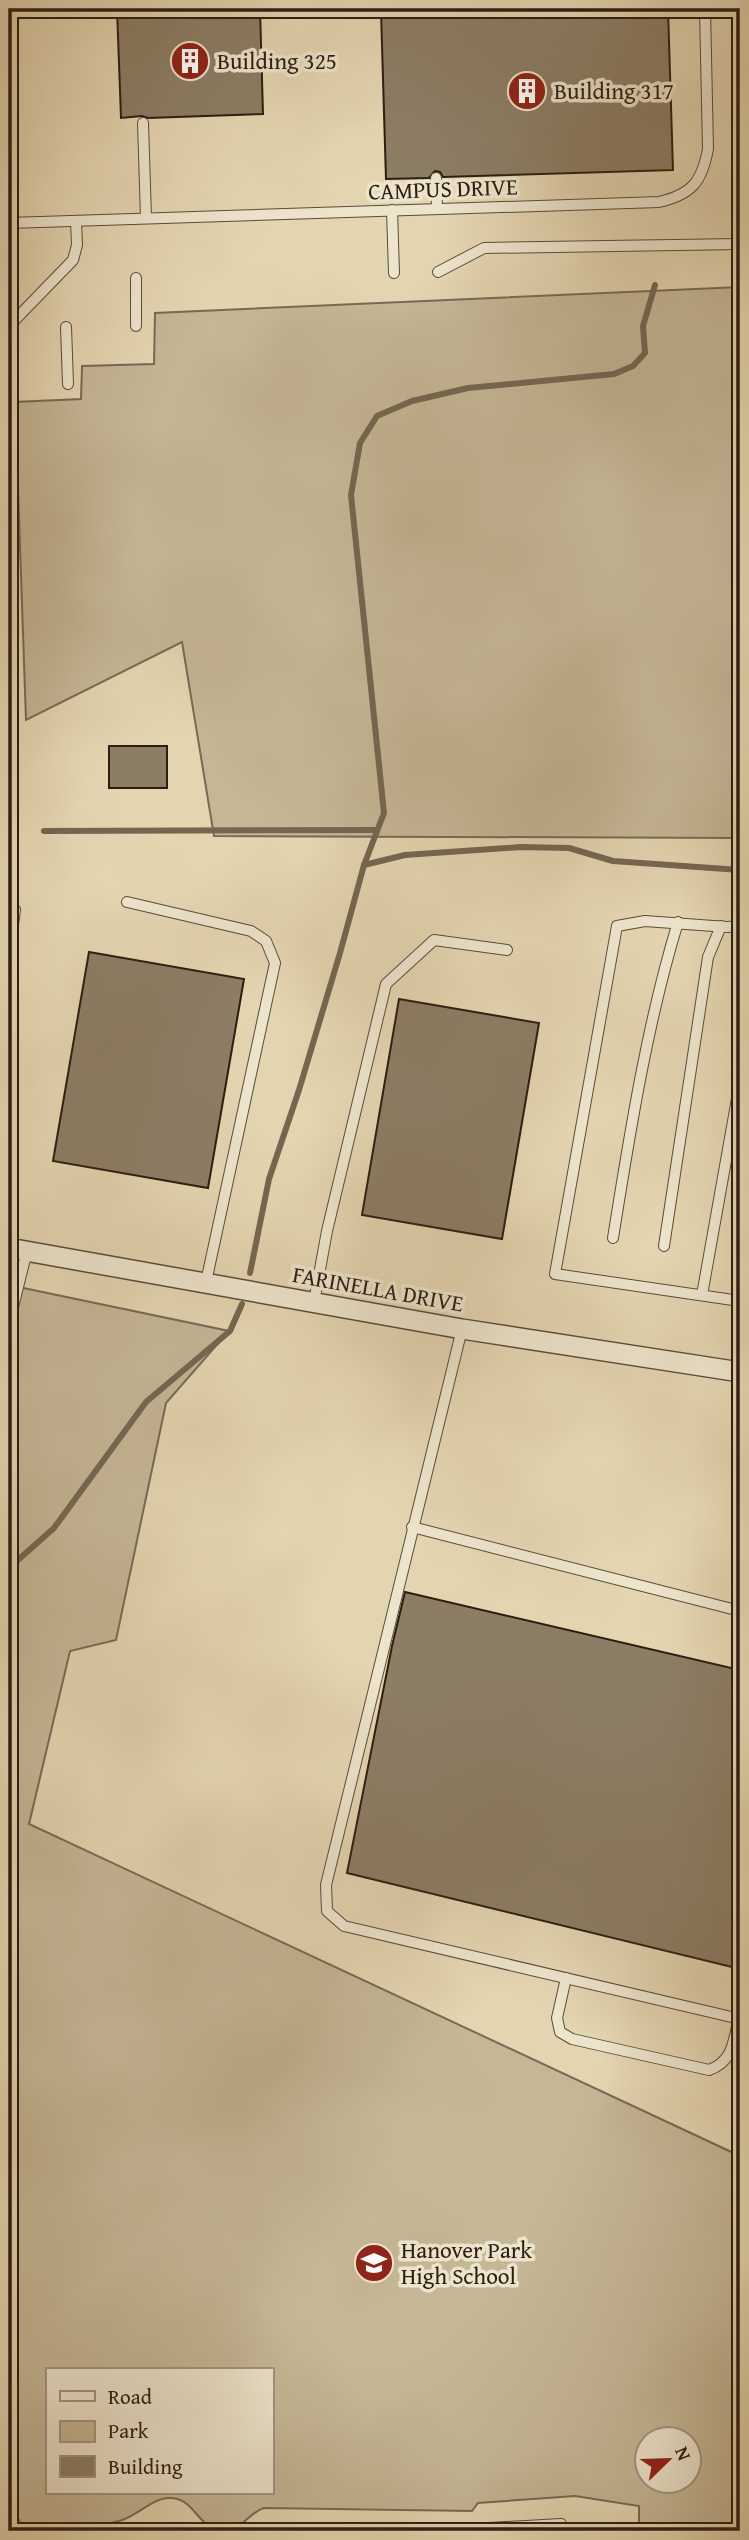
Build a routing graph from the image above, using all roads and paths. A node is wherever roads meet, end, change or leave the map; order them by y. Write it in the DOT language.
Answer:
graph roads {
  1 [pos="705,9"];
  2 [pos="143,123"];
  3 [pos="436,178"];
  4 [pos="437,209"];
  5 [pos="391,210"];
  6 [pos="146,218"];
  7 [pos="76,221"];
  8 [pos="9,223"];
  9 [pos="740,244"];
  10 [pos="438,272"];
  11 [pos="394,273"];
  12 [pos="136,278"];
  13 [pos="9,326"];
  14 [pos="136,326"];
  15 [pos="66,327"];
  16 [pos="68,384"];
  17 [pos="127,902"];
  18 [pos="9,906"];
  19 [pos="678,922"];
  20 [pos="721,926"];
  21 [pos="740,926"];
  22 [pos="508,950"];
  23 [pos="9,954"];
  24 [pos="740,1082"];
  25 [pos="613,1238"];
  26 [pos="664,1246"];
  27 [pos="18,1250"];
  28 [pos="206,1282"];
  29 [pos="702,1295"];
  30 [pos="740,1301"];
  31 [pos="314,1303"];
  32 [pos="10,1311"];
  33 [pos="9,1322"];
  34 [pos="461,1329"];
  35 [pos="740,1372"];
  36 [pos="412,1527"];
  37 [pos="740,1611"];
  38 [pos="566,1978"];
  39 [pos="740,2018"];
  40 [pos="9,2514"];
  41 [pos="20,2531"];
  42 [pos="435,2531"];
  43 [pos="562,2531"];
  1 -- 4 [label="lane, CAMPUS DRIVE"];
  2 -- 6 [label="lane"];
  3 -- 4 [label="lane"];
  4 -- 5 [label="lane, CAMPUS DRIVE"];
  5 -- 6 [label="lane, CAMPUS DRIVE"];
  5 -- 11 [label="lane"];
  6 -- 7 [label="lane, CAMPUS DRIVE"];
  7 -- 8 [label="lane, CAMPUS DRIVE"];
  7 -- 13 [label="lane"];
  9 -- 10 [label="lane"];
  12 -- 14 [label="lane"];
  15 -- 16 [label="lane"];
  17 -- 28 [label="lane"];
  18 -- 23 [label="lane"];
  19 -- 20 [label="lane"];
  19 -- 25 [label="lane"];
  19 -- 29 [label="lane"];
  20 -- 21 [label="lane"];
  20 -- 26 [label="lane"];
  22 -- 31 [label="lane"];
  24 -- 29 [label="lane"];
  27 -- 28 [label="street, FARINELLA DRIVE"];
  27 -- 32 [label="lane"];
  28 -- 31 [label="street, FARINELLA DRIVE"];
  29 -- 30 [label="lane"];
  31 -- 34 [label="street, FARINELLA DRIVE"];
  32 -- 33 [label="lane"];
  34 -- 35 [label="street, FARINELLA DRIVE"];
  34 -- 36 [label="lane"];
  36 -- 37 [label="lane"];
  36 -- 38 [label="lane"];
  38 -- 39 [label="lane"];
  38 -- 39 [label="lane"];
  40 -- 41 [label="lane"];
  42 -- 43 [label="lane"];
}
